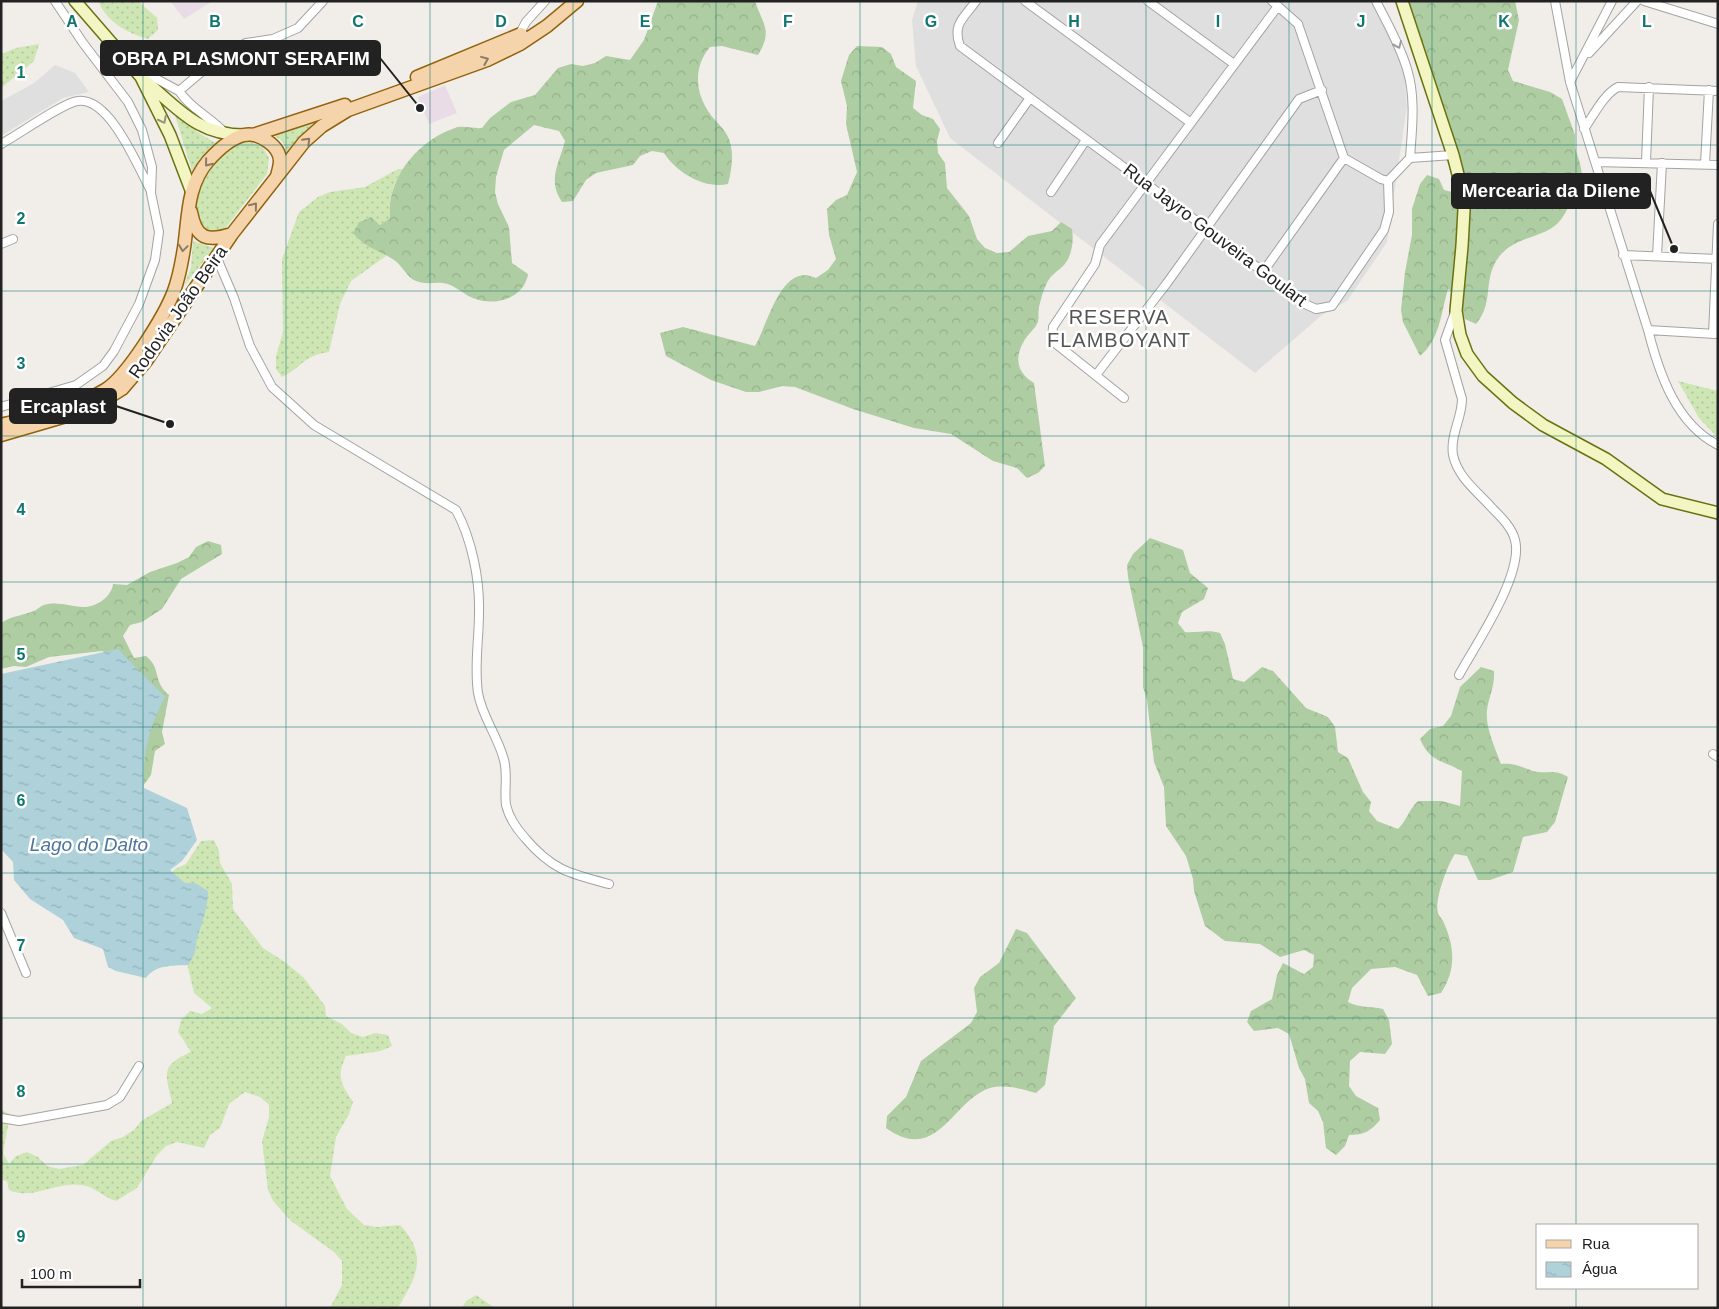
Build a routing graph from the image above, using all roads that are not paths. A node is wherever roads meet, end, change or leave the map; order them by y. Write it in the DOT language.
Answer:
graph roads {
  1 [pos="55,1"];
  2 [pos="75,1"];
  3 [pos="323,1"];
  4 [pos="545,1"];
  5 [pos="565,1"];
  6 [pos="577,1"];
  7 [pos="976,1"];
  8 [pos="1025,1"];
  9 [pos="1148,1"];
  10 [pos="1376,1"];
  11 [pos="1402,1"];
  12 [pos="1555,1"];
  13 [pos="1612,1"];
  14 [pos="1637,1"];
  15 [pos="1644,1"];
  16 [pos="1275,3"];
  17 [pos="1718,24"];
  18 [pos="518,36"];
  19 [pos="1585,57"];
  20 [pos="1234,64"];
  21 [pos="132,66"];
  22 [pos="140,77"];
  23 [pos="1570,82"];
  24 [pos="1649,87"];
  25 [pos="1322,90"];
  26 [pos="1709,90"];
  27 [pos="179,91"];
  28 [pos="1718,91"];
  29 [pos="1030,98"];
  30 [pos="1191,123"];
  31 [pos="1584,129"];
  32 [pos="227,135"];
  33 [pos="249,135"];
  34 [pos="1086,140"];
  35 [pos="998,143"];
  36 [pos="1,144"];
  37 [pos="1453,155"];
  38 [pos="1344,158"];
  39 [pos="1410,158"];
  40 [pos="1596,162"];
  41 [pos="1646,162"];
  42 [pos="1662,163"];
  43 [pos="1705,164"];
  44 [pos="1718,165"];
  45 [pos="276,179"];
  46 [pos="1388,181"];
  47 [pos="1146,183"];
  48 [pos="191,190"];
  49 [pos="151,192"];
  50 [pos="1051,192"];
  51 [pos="189,204"];
  52 [pos="1718,224"];
  53 [pos="1206,228"];
  54 [pos="232,234"];
  55 [pos="13,239"];
  56 [pos="1,244"];
  57 [pos="1623,255"];
  58 [pos="216,256"];
  59 [pos="1657,256"];
  60 [pos="1717,259"];
  61 [pos="1263,272"];
  62 [pos="1456,311"];
  63 [pos="1648,330"];
  64 [pos="1715,334"];
  65 [pos="1096,375"];
  66 [pos="1124,398"];
  67 [pos="1,408"];
  68 [pos="1,425"];
  69 [pos="1,435"];
  70 [pos="1718,445"];
  71 [pos="1718,513"];
  72 [pos="1460,674"];
  73 [pos="609,884"];
  74 [pos="1,913"];
  75 [pos="26,973"];
  76 [pos="139,1066"];
  77 [pos="1,1118"];
  1 -- 49 [label="street"];
  2 -- 21 [label="street"];
  3 -- 27 [label="street"];
  4 -- 18 [label="street"];
  5 -- 18 [label="main road, Rodovia João Beira"];
  45 -- 6 [label="main road, Rodovia João Beira, one-way"];
  7 -- 29 [label="street, Rua Jayro Gouveira Goulart"];
  8 -- 30 [label="street"];
  9 -- 20 [label="street"];
  10 -- 39 [label="street, one-way"];
  11 -- 37 [label="street"];
  12 -- 23 [label="street"];
  13 -- 19 [label="street"];
  14 -- 19 [label="street"];
  15 -- 17 [label="street"];
  16 -- 20 [label="street"];
  16 -- 25 [label="street"];
  18 -- 33 [label="main road, Rodovia João Beira"];
  19 -- 23 [label="street"];
  20 -- 30 [label="street"];
  21 -- 22 [label="street"];
  21 -- 27 [label="street"];
  22 -- 32 [label="street"];
  22 -- 48 [label="street, one-way"];
  23 -- 31 [label="street"];
  24 -- 26 [label="street"];
  24 -- 31 [label="street"];
  24 -- 41 [label="street"];
  25 -- 38 [label="street"];
  25 -- 53 [label="street"];
  26 -- 28 [label="street"];
  26 -- 43 [label="street"];
  27 -- 32 [label="street"];
  29 -- 34 [label="street, Rua Jayro Gouveira Goulart"];
  29 -- 35 [label="street"];
  30 -- 47 [label="street"];
  31 -- 40 [label="street"];
  32 -- 33 [label="street"];
  33 -- 45 [label="main road"];
  33 -- 48 [label="main road, Rodovia João Beira, one-way"];
  34 -- 47 [label="street, Rua Jayro Gouveira Goulart"];
  34 -- 50 [label="street"];
  36 -- 49 [label="street"];
  37 -- 39 [label="street"];
  37 -- 62 [label="street"];
  38 -- 46 [label="street"];
  38 -- 61 [label="street"];
  39 -- 46 [label="street"];
  40 -- 41 [label="street"];
  40 -- 57 [label="street"];
  41 -- 42 [label="street"];
  42 -- 43 [label="street"];
  42 -- 59 [label="street"];
  43 -- 44 [label="street"];
  54 -- 45 [label="main road, Rodovia João Beira, one-way"];
  46 -- 61 [label="street, Rua Jayro Gouveira Goulart"];
  47 -- 53 [label="street, Rua Jayro Gouveira Goulart"];
  47 -- 65 [label="street"];
  48 -- 51 [label="main road, Rodovia João Beira"];
  49 -- 67 [label="street"];
  51 -- 54 [label="main road"];
  51 -- 68 [label="main road, Rodovia João Beira, one-way"];
  52 -- 60 [label="street"];
  53 -- 61 [label="street, Rua Jayro Gouveira Goulart"];
  53 -- 65 [label="street"];
  54 -- 58 [label="main road, Rodovia João Beira"];
  55 -- 56 [label="street"];
  57 -- 59 [label="street"];
  57 -- 63 [label="street"];
  58 -- 69 [label="main road, Rodovia João Beira"];
  58 -- 73 [label="street"];
  59 -- 60 [label="street"];
  60 -- 64 [label="street"];
  62 -- 71 [label="street"];
  62 -- 72 [label="street"];
  63 -- 64 [label="street"];
  63 -- 70 [label="street"];
  65 -- 66 [label="street"];
  74 -- 75 [label="street"];
  76 -- 77 [label="street"];
}
